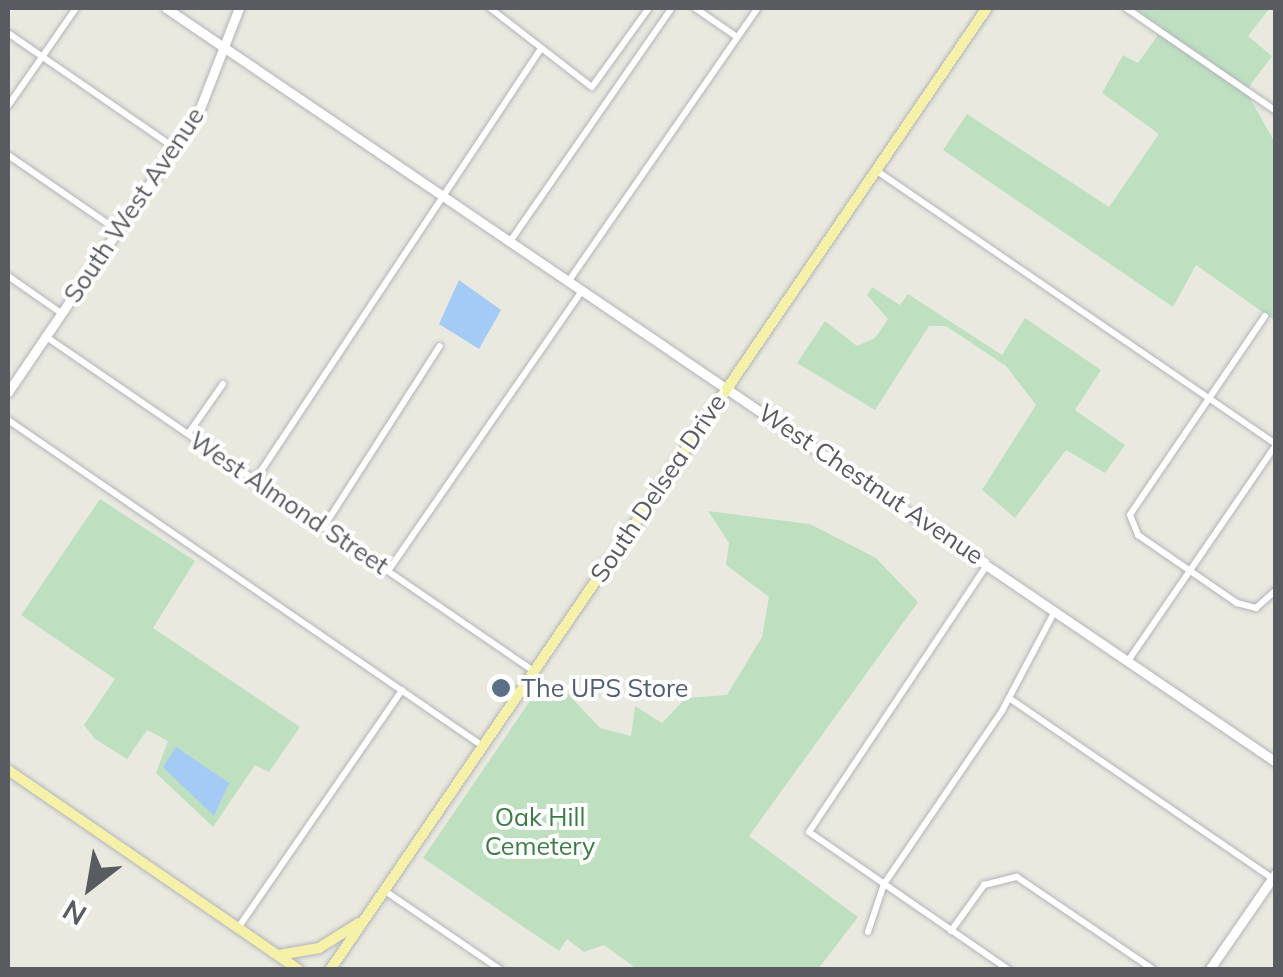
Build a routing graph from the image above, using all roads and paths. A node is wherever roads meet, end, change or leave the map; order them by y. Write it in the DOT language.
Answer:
graph roads {
  1 [pos="76,8"];
  2 [pos="166,8"];
  3 [pos="239,8"];
  4 [pos="649,8"];
  5 [pos="672,8"];
  6 [pos="695,8"];
  7 [pos="758,8"];
  8 [pos="987,8"];
  9 [pos="1126,8"];
  10 [pos="489,10"];
  11 [pos="8,33"];
  12 [pos="737,37"];
  13 [pos="228,50"];
  14 [pos="540,50"];
  15 [pos="42,57"];
  16 [pos="8,106"];
  17 [pos="1276,111"];
  18 [pos="174,148"];
  19 [pos="8,155"];
  20 [pos="876,170"];
  21 [pos="443,198"];
  22 [pos="118,231"];
  23 [pos="509,243"];
  24 [pos="8,276"];
  25 [pos="568,283"];
  26 [pos="581,292"];
  27 [pos="61,313"];
  28 [pos="1265,316"];
  29 [pos="45,336"];
  30 [pos="440,346"];
  31 [pos="223,384"];
  32 [pos="727,387"];
  33 [pos="8,392"];
  34 [pos="1208,398"];
  35 [pos="8,420"];
  36 [pos="188,434"];
  37 [pos="1276,445"];
  38 [pos="255,480"];
  39 [pos="323,528"];
  40 [pos="987,564"];
  41 [pos="1190,570"];
  42 [pos="388,572"];
  43 [pos="1276,590"];
  44 [pos="1056,611"];
  45 [pos="1128,661"];
  46 [pos="532,670"];
  47 [pos="402,690"];
  48 [pos="1009,698"];
  49 [pos="481,745"];
  50 [pos="1276,762"];
  51 [pos="8,770"];
  52 [pos="1274,875"];
  53 [pos="884,884"];
  54 [pos="384,890"];
  55 [pos="364,919"];
  56 [pos="238,928"];
  57 [pos="951,930"];
  58 [pos="868,932"];
  59 [pos="278,955"];
  60 [pos="1211,969"];
  61 [pos="299,970"];
  62 [pos="330,970"];
  63 [pos="501,970"];
  64 [pos="1009,970"];
  65 [pos="1154,970"];
  1 -- 15 [label="street"];
  2 -- 13 [label="street, West Chestnut Avenue"];
  3 -- 13 [label="street, South West Avenue"];
  4 -- 14 [label="street"];
  5 -- 23 [label="street"];
  6 -- 12 [label="street"];
  7 -- 12 [label="street"];
  8 -- 20 [label="main road, South Delsea Drive"];
  9 -- 17 [label="street"];
  10 -- 14 [label="street"];
  11 -- 15 [label="street"];
  12 -- 25 [label="street"];
  13 -- 18 [label="street, South West Avenue"];
  13 -- 21 [label="street, West Chestnut Avenue"];
  14 -- 21 [label="street"];
  15 -- 16 [label="street"];
  15 -- 18 [label="street"];
  18 -- 22 [label="street, South West Avenue"];
  19 -- 22 [label="street"];
  20 -- 32 [label="main road, South Delsea Drive"];
  20 -- 34 [label="street"];
  21 -- 23 [label="street, West Chestnut Avenue"];
  21 -- 38 [label="street"];
  22 -- 27 [label="street, South West Avenue"];
  23 -- 25 [label="street, West Chestnut Avenue"];
  24 -- 27 [label="street"];
  25 -- 26 [label="street, West Chestnut Avenue"];
  26 -- 32 [label="street, West Chestnut Avenue"];
  26 -- 42 [label="street"];
  27 -- 29 [label="street, South West Avenue"];
  28 -- 34 [label="street"];
  29 -- 33 [label="street, South West Avenue"];
  29 -- 36 [label="street, West Almond Street"];
  30 -- 39 [label="street"];
  31 -- 36 [label="street"];
  32 -- 40 [label="street, West Chestnut Avenue"];
  32 -- 46 [label="main road, South Delsea Drive"];
  34 -- 37 [label="street"];
  34 -- 41 [label="street"];
  35 -- 47 [label="street"];
  36 -- 38 [label="street, West Almond Street"];
  37 -- 41 [label="street"];
  38 -- 39 [label="street, West Almond Street"];
  39 -- 42 [label="street, West Almond Street"];
  40 -- 44 [label="street, West Chestnut Avenue"];
  40 -- 53 [label="street"];
  41 -- 43 [label="street"];
  41 -- 45 [label="street"];
  42 -- 46 [label="street, West Almond Street"];
  44 -- 45 [label="street, West Chestnut Avenue"];
  44 -- 48 [label="street"];
  45 -- 50 [label="street, West Chestnut Avenue"];
  46 -- 49 [label="main road, South Delsea Drive"];
  47 -- 49 [label="street"];
  47 -- 56 [label="street"];
  48 -- 52 [label="street"];
  48 -- 53 [label="street"];
  49 -- 54 [label="main road, South Delsea Drive"];
  51 -- 56 [label="main road"];
  52 -- 60 [label="street"];
  53 -- 57 [label="street"];
  53 -- 58 [label="street"];
  54 -- 55 [label="main road, South Delsea Drive"];
  54 -- 63 [label="street"];
  55 -- 59 [label="main road"];
  55 -- 62 [label="main road, South Delsea Drive"];
  56 -- 59 [label="main road"];
  57 -- 64 [label="street"];
  57 -- 65 [label="street"];
  59 -- 61 [label="main road"];
}
